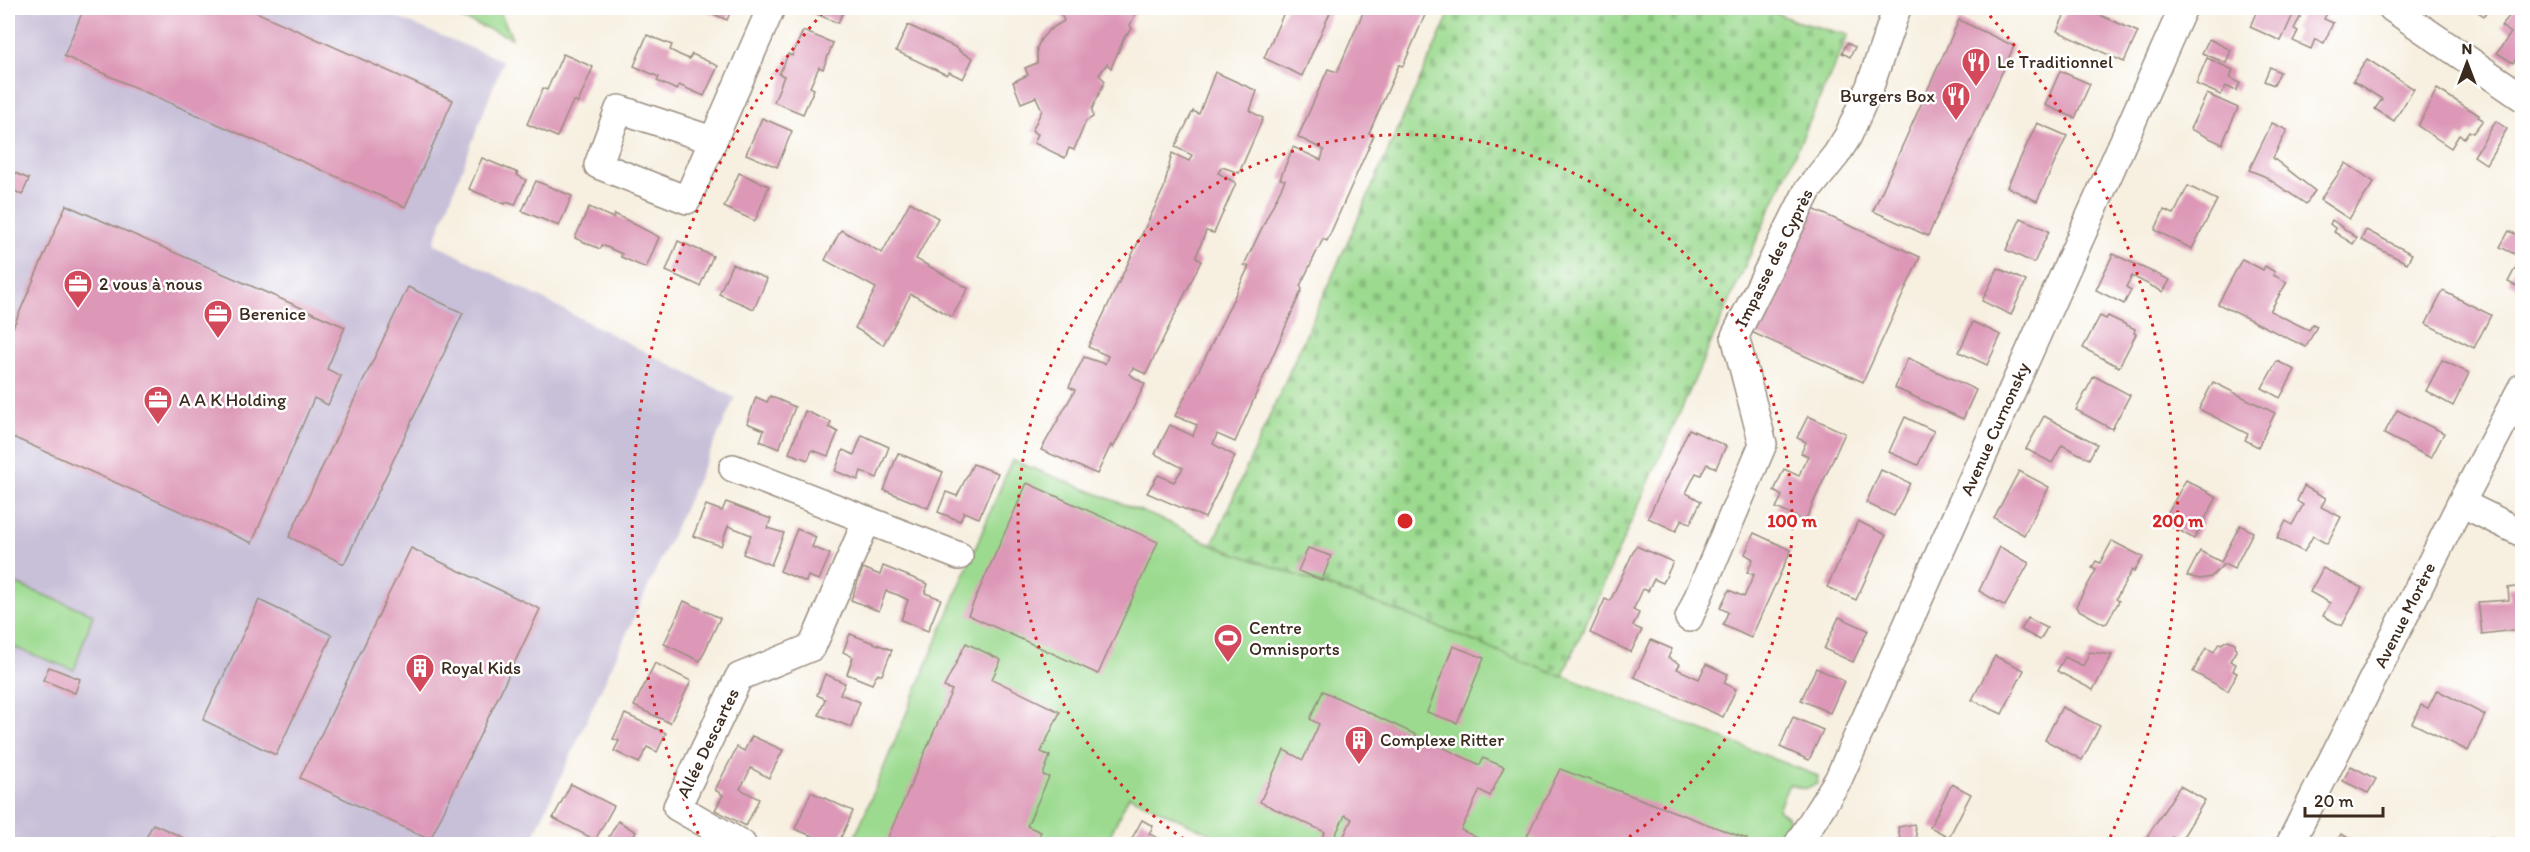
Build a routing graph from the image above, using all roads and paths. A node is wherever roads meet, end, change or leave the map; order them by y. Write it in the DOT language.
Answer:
graph roads {
  1 [pos="771,8"];
  2 [pos="1897,8"];
  3 [pos="2183,8"];
  4 [pos="2392,8"];
  5 [pos="2523,97"];
  6 [pos="712,140"];
  7 [pos="2523,387"];
  8 [pos="733,468"];
  9 [pos="2461,503"];
  10 [pos="867,520"];
  11 [pos="2523,533"];
  12 [pos="959,556"];
  13 [pos="1689,618"];
  14 [pos="742,844"];
  15 [pos="1798,844"];
  16 [pos="2290,844"];
  1 -- 6 [label="street"];
  2 -- 13 [label="street, Impasse des Cyprès"];
  3 -- 15 [label="street, Avenue Curnonsky"];
  4 -- 5 [label="street"];
  7 -- 9 [label="street, Avenue Morère"];
  8 -- 10 [label="street"];
  9 -- 11 [label="street"];
  9 -- 16 [label="street, Avenue Morère"];
  10 -- 12 [label="street"];
  10 -- 14 [label="street, Allée Descartes"];
}
